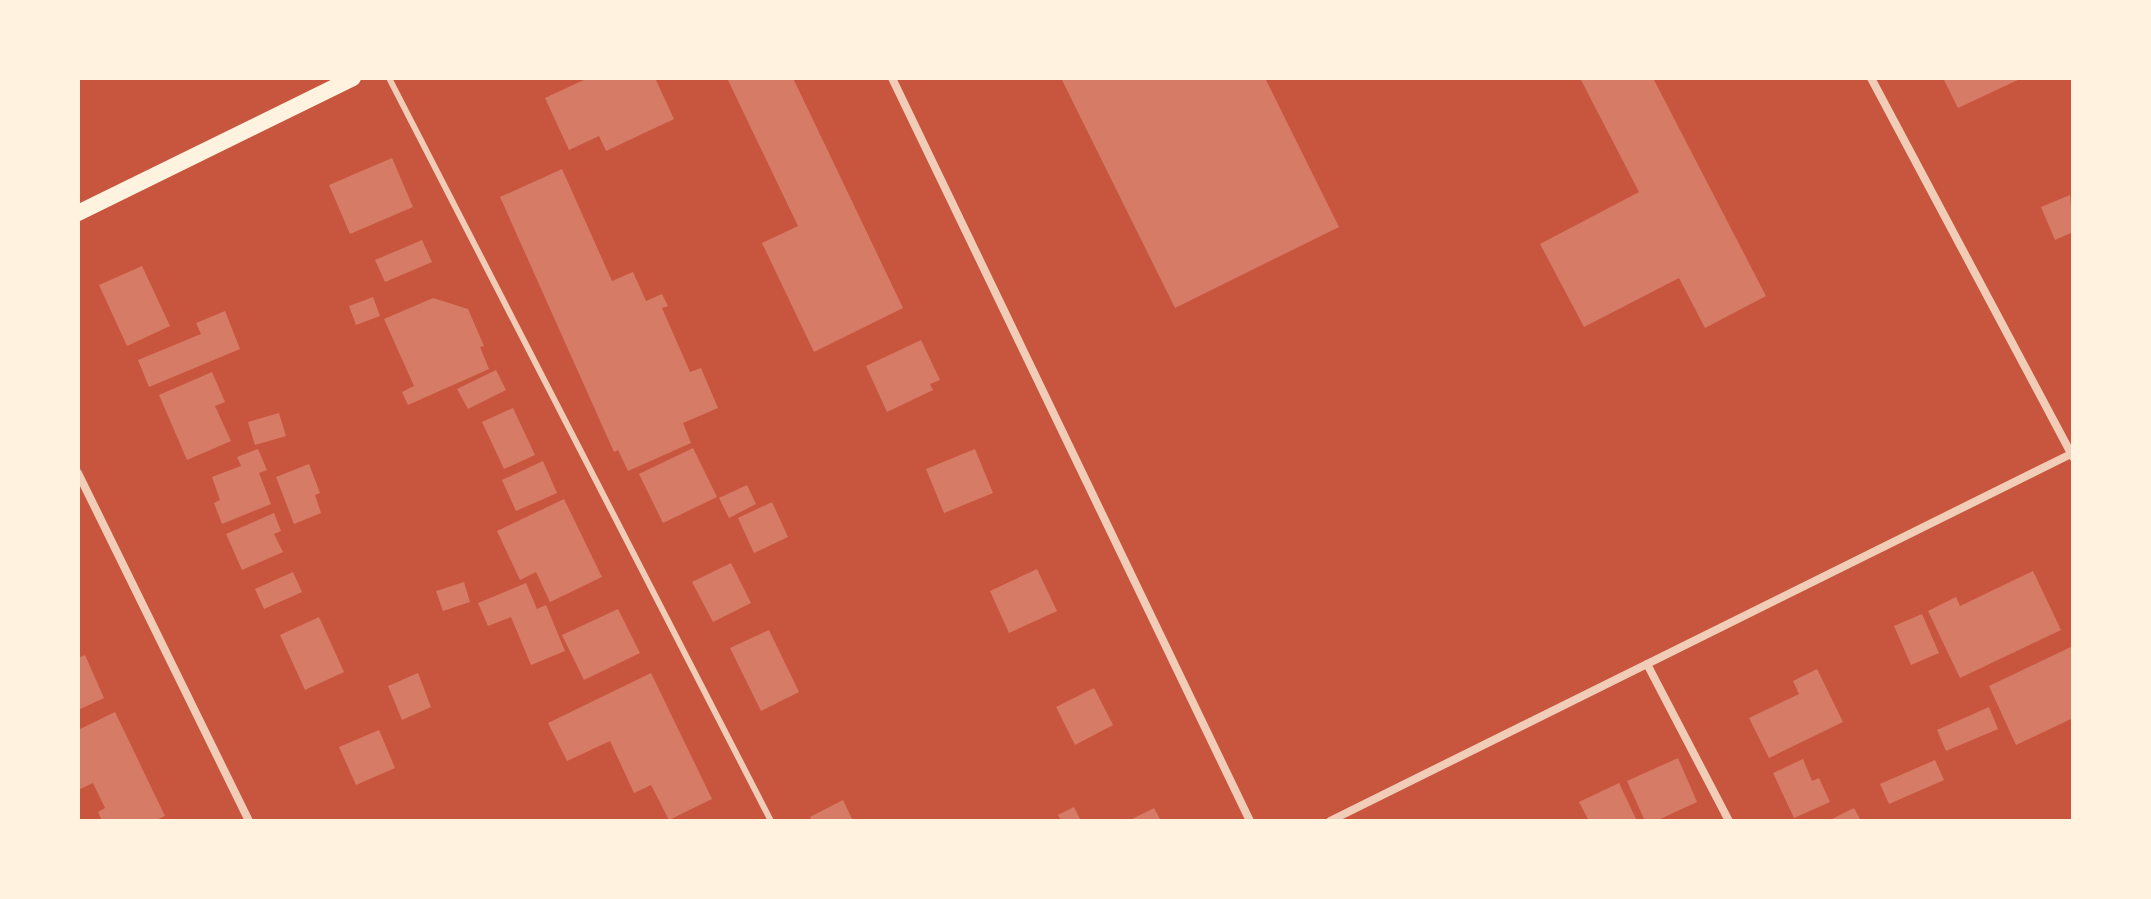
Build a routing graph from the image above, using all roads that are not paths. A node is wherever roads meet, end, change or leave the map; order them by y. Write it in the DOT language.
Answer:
graph roads {
  1 [pos="353,78"];
  2 [pos="389,78"];
  3 [pos="892,78"];
  4 [pos="1871,78"];
  5 [pos="78,213"];
  6 [pos="2072,455"];
  7 [pos="78,473"];
  8 [pos="1647,664"];
  9 [pos="249,821"];
  10 [pos="771,821"];
  11 [pos="1250,821"];
  12 [pos="1330,821"];
  13 [pos="1729,821"];
  1 -- 5 [label="main road"];
  2 -- 10 [label="lane"];
  3 -- 11 [label="street"];
  4 -- 6 [label="street"];
  6 -- 8 [label="street"];
  7 -- 9 [label="street"];
  8 -- 12 [label="street"];
  8 -- 13 [label="street"];
}
